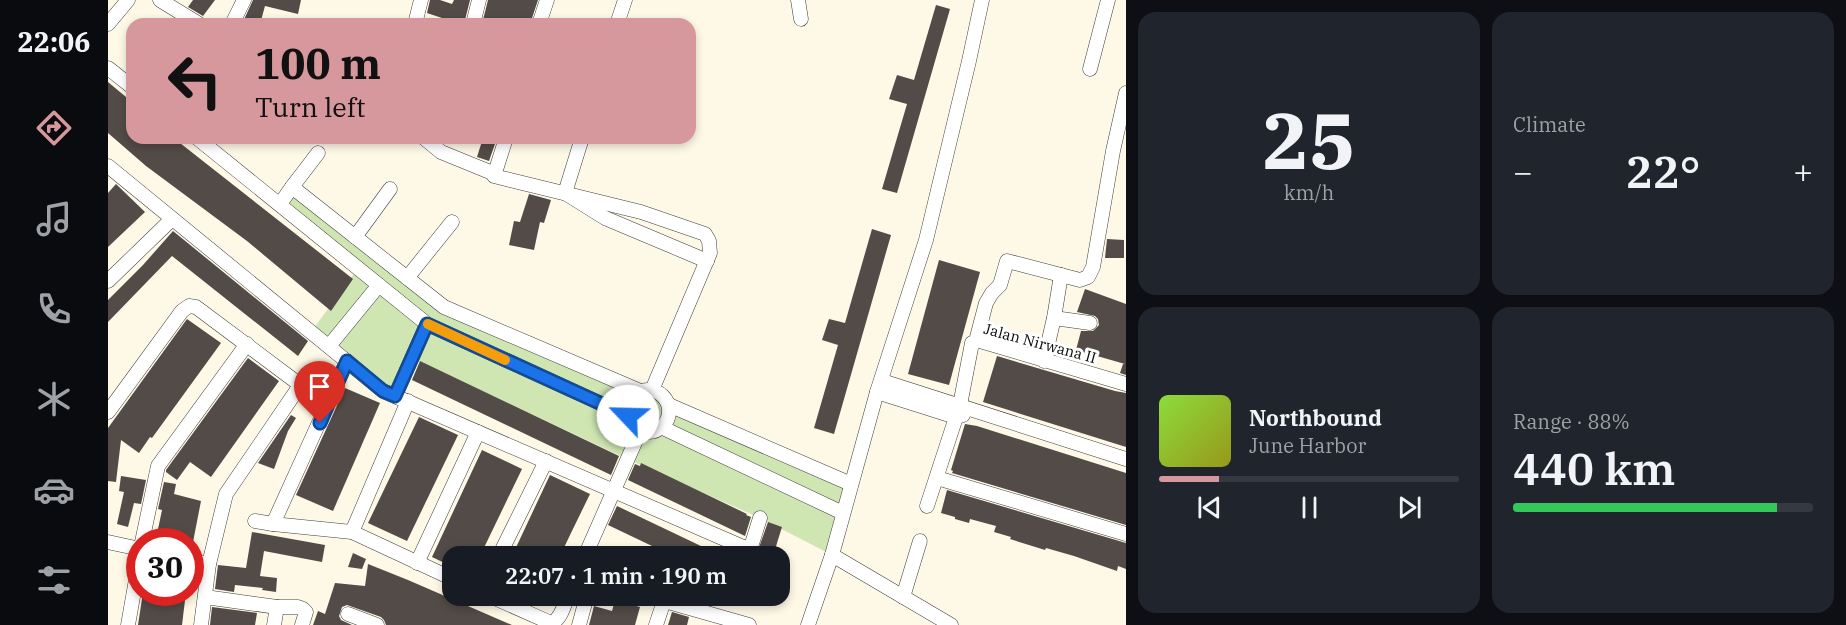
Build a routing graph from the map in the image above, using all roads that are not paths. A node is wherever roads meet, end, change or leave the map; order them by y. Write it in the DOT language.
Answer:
graph roads {
  1 [pos="128,0"];
  2 [pos="160,0"];
  3 [pos="244,0"];
  4 [pos="421,0"];
  5 [pos="479,0"];
  6 [pos="547,0"];
  7 [pos="625,0"];
  8 [pos="798,0"];
  9 [pos="982,0"];
  10 [pos="1108,0"];
  11 [pos="189,18"];
  12 [pos="235,18"];
  13 [pos="417,18"];
  14 [pos="474,18"];
  15 [pos="541,18"];
  16 [pos="619,18"];
  17 [pos="801,19"];
  18 [pos="108,24"];
  19 [pos="108,68"];
  20 [pos="1090,69"];
  21 [pos="126,82"];
  22 [pos="1126,93"];
  23 [pos="205,144"];
  24 [pos="431,144"];
  25 [pos="443,144"];
  26 [pos="504,144"];
  27 [pos="580,144"];
  28 [pos="441,152"];
  29 [pos="318,153"];
  30 [pos="109,169"];
  31 [pos="490,172"];
  32 [pos="390,189"];
  33 [pos="565,193"];
  34 [pos="285,196"];
  35 [pos="172,219"];
  36 [pos="452,222"];
  37 [pos="355,237"];
  38 [pos="706,261"];
  39 [pos="1061,275"];
  40 [pos="407,278"];
  41 [pos="108,282"];
  42 [pos="379,285"];
  43 [pos="1054,318"];
  44 [pos="1090,323"];
  45 [pos="427,324"];
  46 [pos="976,341"];
  47 [pos="247,344"];
  48 [pos="329,346"];
  49 [pos="347,361"];
  50 [pos="1044,361"];
  51 [pos="1126,384"];
  52 [pos="879,387"];
  53 [pos="646,390"];
  54 [pos="401,399"];
  55 [pos="669,405"];
  56 [pos="108,410"];
  57 [pos="958,411"];
  58 [pos="628,416"];
  59 [pos="663,428"];
  60 [pos="640,431"];
  61 [pos="478,432"];
  62 [pos="1126,459"];
  63 [pos="546,461"];
  64 [pos="937,478"];
  65 [pos="851,484"];
  66 [pos="613,491"];
  67 [pos="927,506"];
  68 [pos="843,513"];
  69 [pos="760,518"];
  70 [pos="255,521"];
  71 [pos="273,524"];
  72 [pos="145,528"];
  73 [pos="352,532"];
  74 [pos="1126,534"];
  75 [pos="920,541"];
  76 [pos="108,542"];
  77 [pos="126,546"];
  78 [pos="504,546"];
  79 [pos="589,546"];
  80 [pos="734,546"];
  81 [pos="751,546"];
  82 [pos="832,555"];
  83 [pos="204,563"];
  84 [pos="417,563"];
  85 [pos="209,564"];
  86 [pos="442,574"];
  87 [pos="205,597"];
  88 [pos="903,597"];
  89 [pos="131,606"];
  90 [pos="506,606"];
  91 [pos="563,606"];
  92 [pos="584,606"];
  93 [pos="662,606"];
  94 [pos="680,606"];
  95 [pos="277,607"];
  96 [pos="348,614"];
  97 [pos="526,619"];
  98 [pos="731,622"];
  99 [pos="128,625"];
  100 [pos="201,625"];
  101 [pos="274,625"];
  102 [pos="302,625"];
  103 [pos="377,625"];
  104 [pos="579,625"];
  105 [pos="656,625"];
  106 [pos="749,625"];
  107 [pos="808,625"];
  108 [pos="951,625"];
  1 -- 18 [label="street"];
  2 -- 11 [label="street"];
  3 -- 12 [label="street"];
  4 -- 13 [label="street"];
  5 -- 14 [label="street"];
  6 -- 15 [label="street"];
  7 -- 16 [label="street"];
  8 -- 17 [label="street"];
  9 -- 52 [label="street"];
  10 -- 20 [label="street"];
  19 -- 21 [label="street"];
  22 -- 39 [label="street"];
  23 -- 34 [label="street"];
  24 -- 28 [label="street"];
  25 -- 28 [label="street"];
  26 -- 33 [label="street"];
  27 -- 33 [label="street"];
  28 -- 31 [label="street"];
  29 -- 34 [label="street"];
  30 -- 35 [label="street"];
  32 -- 37 [label="street"];
  33 -- 38 [label="street"];
  33 -- 38 [label="street"];
  34 -- 37 [label="street"];
  34 -- 42 [label="street"];
  35 -- 41 [label="street"];
  35 -- 48 [label="street"];
  36 -- 40 [label="street"];
  37 -- 40 [label="street"];
  38 -- 53 [label="street"];
  39 -- 43 [label="street"];
  39 -- 46 [label="street"];
  40 -- 53 [label="street"];
  42 -- 45 [label="street"];
  42 -- 48 [label="street"];
  43 -- 44 [label="street"];
  43 -- 50 [label="street"];
  45 -- 54 [label="street"];
  45 -- 58 [label="street"];
  46 -- 50 [label="street, Jalan Nirwana II"];
  46 -- 57 [label="street, Jalan Nirwana II"];
  47 -- 56 [label="street"];
  47 -- 72 [label="street"];
  47 -- 85 [label="street"];
  48 -- 49 [label="street"];
  49 -- 54 [label="street"];
  49 -- 71 [label="street"];
  50 -- 51 [label="street, Jalan Nirwana II"];
  52 -- 57 [label="street"];
  52 -- 65 [label="street"];
  53 -- 55 [label="street"];
  53 -- 58 [label="street"];
  54 -- 61 [label="street"];
  54 -- 73 [label="street"];
  55 -- 59 [label="street"];
  55 -- 65 [label="street"];
  57 -- 62 [label="street"];
  57 -- 64 [label="street, Jalan Nirwana II"];
  58 -- 60 [label="street"];
  59 -- 60 [label="street"];
  59 -- 68 [label="street"];
  60 -- 66 [label="street"];
  61 -- 63 [label="street"];
  61 -- 84 [label="street"];
  63 -- 66 [label="street"];
  63 -- 78 [label="street"];
  64 -- 67 [label="street, Jalan Nirwana II"];
  64 -- 74 [label="street"];
  65 -- 68 [label="street"];
  66 -- 79 [label="street"];
  66 -- 80 [label="street"];
  68 -- 82 [label="street"];
  69 -- 81 [label="street"];
  70 -- 71 [label="street"];
  71 -- 73 [label="street"];
  73 -- 84 [label="street"];
  75 -- 88 [label="street"];
  76 -- 77 [label="street"];
  82 -- 88 [label="street"];
  82 -- 107 [label="street"];
  83 -- 85 [label="street"];
  84 -- 86 [label="street"];
  85 -- 87 [label="street"];
  87 -- 95 [label="street"];
  87 -- 100 [label="street"];
  88 -- 108 [label="street"];
  89 -- 99 [label="street"];
  90 -- 97 [label="street"];
  91 -- 97 [label="street"];
  92 -- 104 [label="street"];
  93 -- 105 [label="street"];
  94 -- 98 [label="street"];
  95 -- 101 [label="street"];
  95 -- 102 [label="street"];
  96 -- 103 [label="street"];
  98 -- 106 [label="street"];
}
